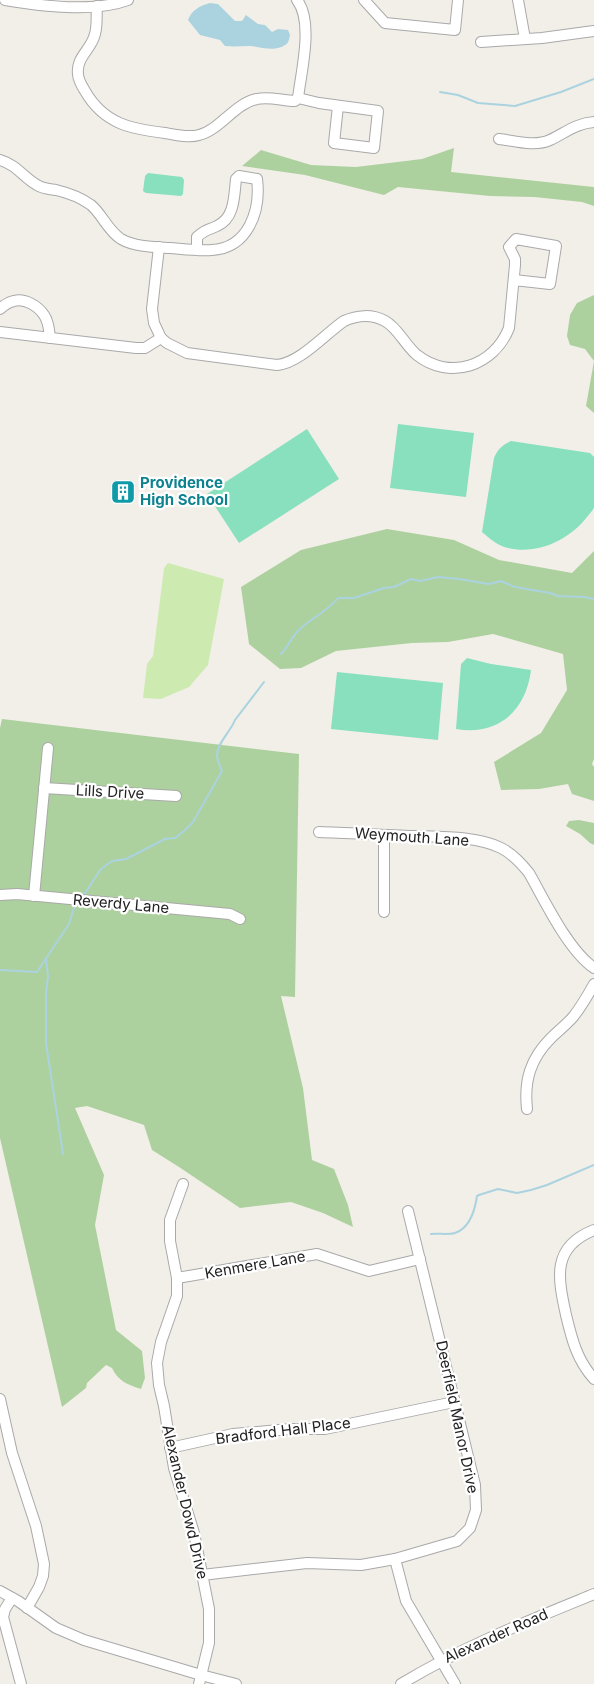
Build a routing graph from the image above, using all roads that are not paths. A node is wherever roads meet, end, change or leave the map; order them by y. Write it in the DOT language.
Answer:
graph roads {
  1 [pos="5,0"];
  2 [pos="128,0"];
  3 [pos="458,0"];
  4 [pos="518,0"];
  5 [pos="303,2"];
  6 [pos="368,2"];
  7 [pos="97,6"];
  8 [pos="594,31"];
  9 [pos="525,39"];
  10 [pos="481,42"];
  11 [pos="298,98"];
  12 [pos="338,106"];
  13 [pos="594,122"];
  14 [pos="499,139"];
  15 [pos="0,160"];
  16 [pos="159,247"];
  17 [pos="197,250"];
  18 [pos="514,280"];
  19 [pos="0,309"];
  20 [pos="0,332"];
  21 [pos="50,338"];
  22 [pos="161,338"];
  23 [pos="48,748"];
  24 [pos="44,788"];
  25 [pos="176,796"];
  26 [pos="319,832"];
  27 [pos="384,835"];
  28 [pos="0,895"];
  29 [pos="34,896"];
  30 [pos="384,912"];
  31 [pos="240,919"];
  32 [pos="594,968"];
  33 [pos="594,984"];
  34 [pos="527,1109"];
  35 [pos="183,1184"];
  36 [pos="408,1211"];
  37 [pos="594,1230"];
  38 [pos="420,1259"];
  39 [pos="177,1278"];
  40 [pos="594,1379"];
  41 [pos="0,1399"];
  42 [pos="454,1402"];
  43 [pos="170,1448"];
  44 [pos="395,1559"];
  45 [pos="202,1576"];
  46 [pos="0,1591"];
  47 [pos="594,1594"];
  48 [pos="12,1598"];
  49 [pos="27,1608"];
  50 [pos="441,1661"];
  51 [pos="200,1680"];
  52 [pos="21,1684"];
  53 [pos="236,1684"];
  54 [pos="401,1684"];
  55 [pos="455,1684"];
  1 -- 7 [label="street"];
  2 -- 7 [label="street"];
  3 -- 6 [label="street"];
  4 -- 9 [label="street"];
  5 -- 11 [label="street"];
  7 -- 11 [label="street"];
  8 -- 9 [label="street"];
  9 -- 10 [label="street"];
  11 -- 12 [label="street"];
  12 -- 12 [label="street"];
  13 -- 14 [label="street"];
  15 -- 16 [label="street"];
  16 -- 17 [label="street"];
  16 -- 22 [label="street"];
  17 -- 17 [label="street"];
  18 -- 18 [label="street"];
  18 -- 22 [label="street"];
  19 -- 21 [label="street"];
  20 -- 21 [label="street"];
  21 -- 22 [label="street"];
  23 -- 24 [label="street"];
  24 -- 25 [label="street, Lills Drive"];
  24 -- 29 [label="street"];
  26 -- 27 [label="street, Weymouth Lane"];
  27 -- 30 [label="street"];
  27 -- 32 [label="street, Weymouth Lane"];
  28 -- 29 [label="street, Reverdy Lane"];
  29 -- 31 [label="street, Reverdy Lane"];
  33 -- 34 [label="street"];
  35 -- 39 [label="street, Alexander Dowd Drive"];
  36 -- 38 [label="street, Deerfield Manor Drive"];
  37 -- 40 [label="street"];
  38 -- 39 [label="street, Kenmere Lane"];
  38 -- 42 [label="street, Deerfield Manor Drive"];
  39 -- 43 [label="street, Alexander Dowd Drive"];
  41 -- 49 [label="street"];
  42 -- 43 [label="street, Bradford Hall Place"];
  42 -- 44 [label="street, Deerfield Manor Drive"];
  43 -- 45 [label="street, Alexander Dowd Drive"];
  44 -- 45 [label="street, Deerfield Manor Drive"];
  44 -- 50 [label="street"];
  45 -- 51 [label="street, Alexander Dowd Drive"];
  46 -- 48 [label="street"];
  47 -- 50 [label="street, Alexander Road"];
  48 -- 49 [label="street"];
  48 -- 52 [label="street"];
  49 -- 51 [label="street"];
  50 -- 54 [label="street, Alexander Road"];
  50 -- 55 [label="street"];
  51 -- 53 [label="street"];
}
